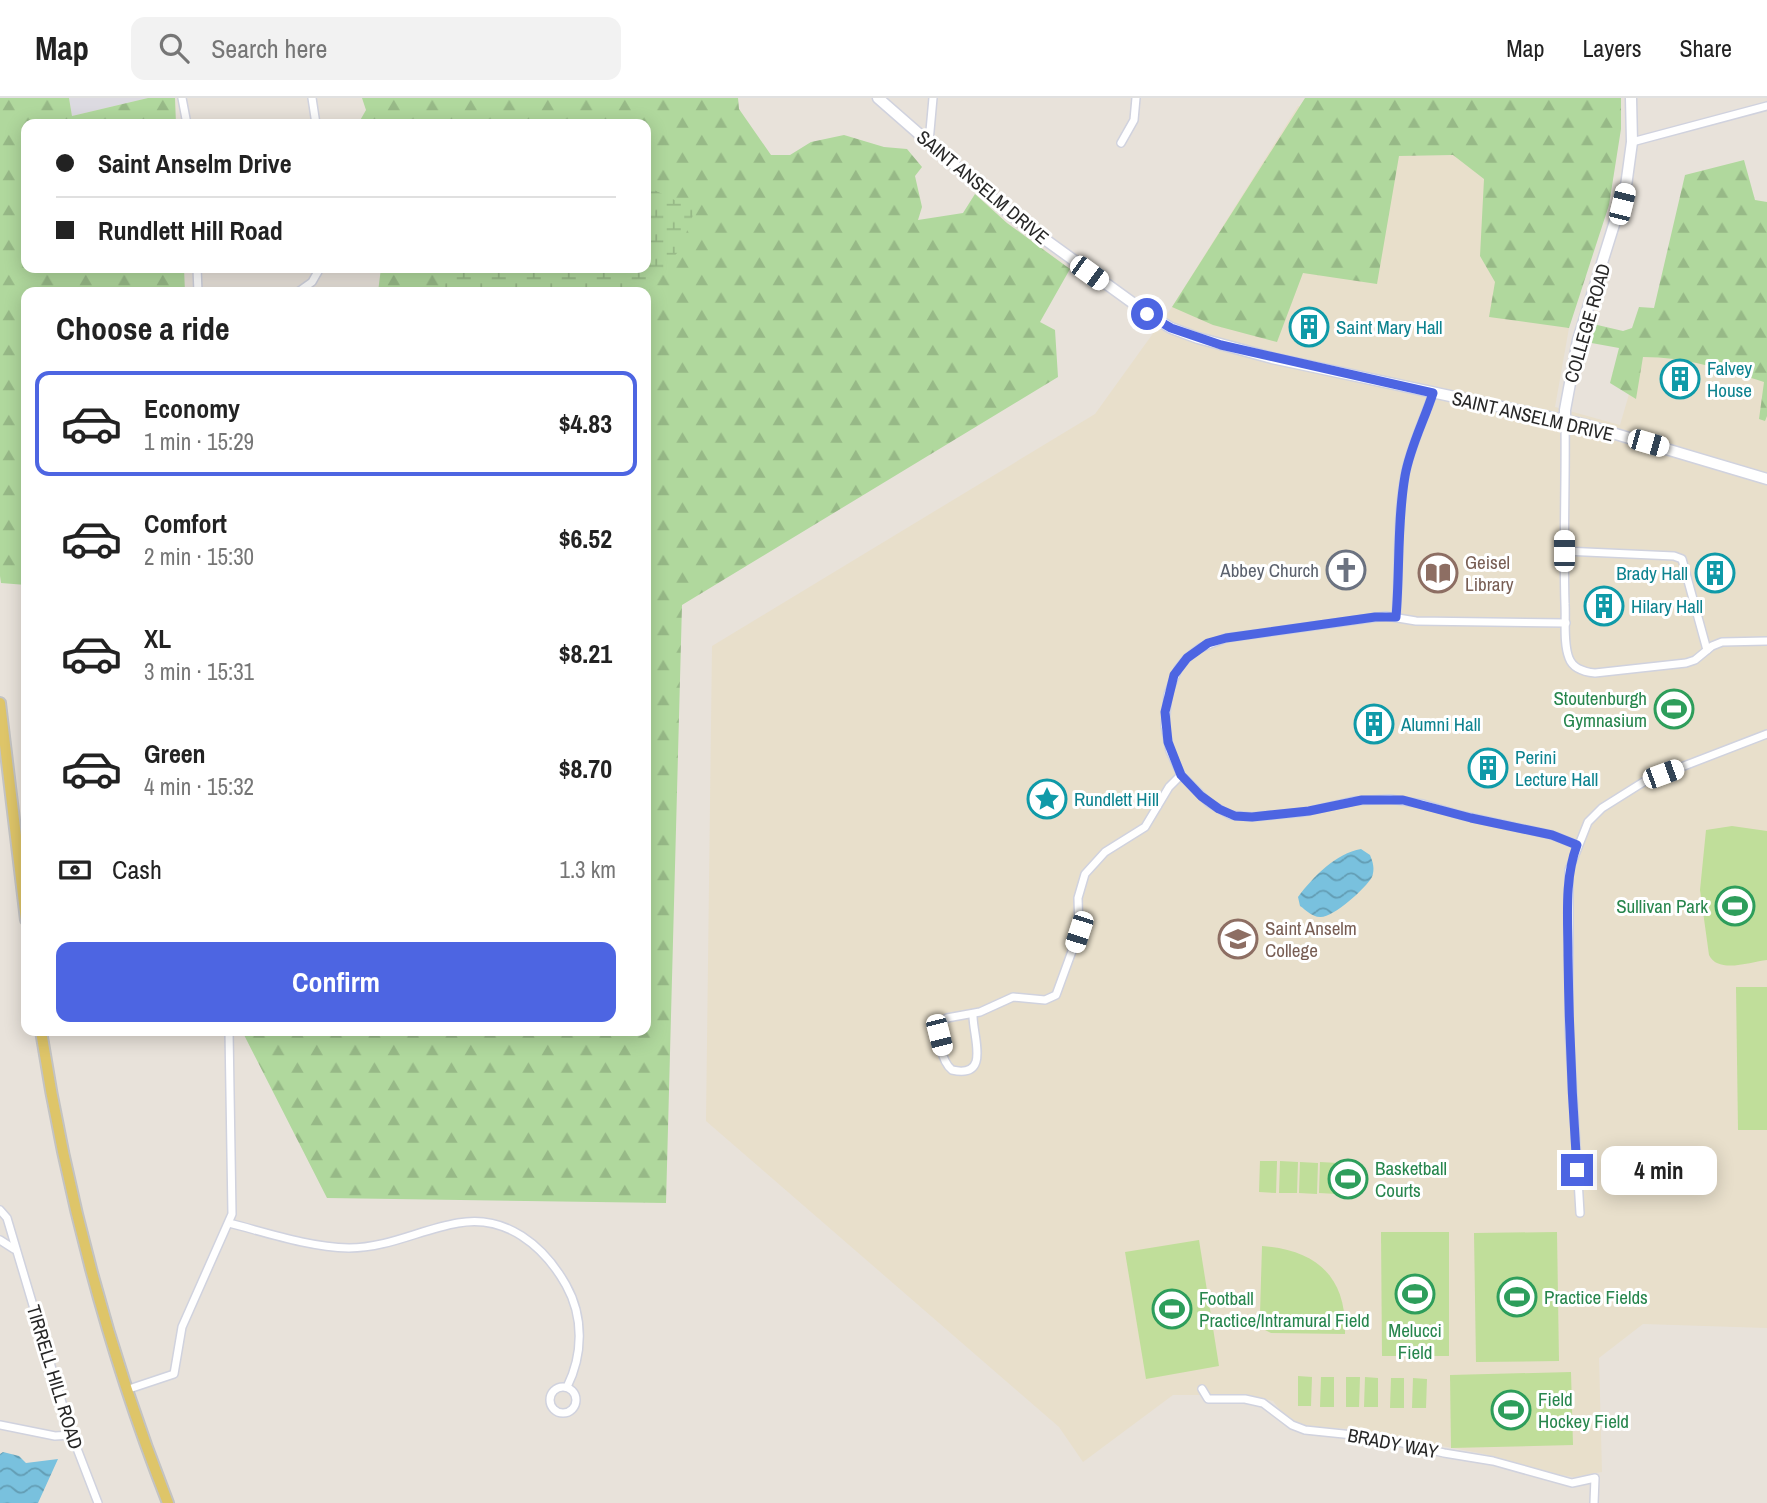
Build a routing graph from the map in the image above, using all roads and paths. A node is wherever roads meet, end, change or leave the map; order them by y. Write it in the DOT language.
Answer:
graph roads {
  1 [pos="182,98"];
  2 [pos="312,98"];
  3 [pos="878,98"];
  4 [pos="933,98"];
  5 [pos="1136,98"];
  6 [pos="1631,98"];
  7 [pos="1767,106"];
  8 [pos="186,119"];
  9 [pos="315,119"];
  10 [pos="929,142"];
  11 [pos="1632,142"];
  12 [pos="1121,143"];
  13 [pos="317,273"];
  14 [pos="305,287"];
  15 [pos="1433,393"];
  16 [pos="1565,421"];
  17 [pos="1767,479"];
  18 [pos="1564,551"];
  19 [pos="1396,617"];
  20 [pos="1566,623"];
  21 [pos="1767,641"];
  22 [pos="1707,650"];
  23 [pos="0,703"];
  24 [pos="1767,734"];
  25 [pos="1181,775"];
  26 [pos="1577,845"];
  27 [pos="21,878"];
  28 [pos="973,1014"];
  29 [pos="42,1036"];
  30 [pos="229,1036"];
  31 [pos="0,1210"];
  32 [pos="1580,1213"];
  33 [pos="229,1223"];
  34 [pos="0,1240"];
  35 [pos="15,1250"];
  36 [pos="567,1387"];
  37 [pos="1202,1389"];
  38 [pos="126,1390"];
  39 [pos="0,1425"];
  40 [pos="72,1435"];
  41 [pos="98,1503"];
  42 [pos="168,1503"];
  43 [pos="1594,1503"];
  1 -- 8 [label="street"];
  2 -- 9 [label="street"];
  3 -- 10 [label="street, SAINT ANSELM DRIVE"];
  4 -- 10 [label="street"];
  5 -- 12 [label="street"];
  6 -- 11 [label="street, COLLEGE ROAD"];
  7 -- 11 [label="street"];
  10 -- 15 [label="street, SAINT ANSELM DRIVE"];
  11 -- 16 [label="street, COLLEGE ROAD"];
  13 -- 14 [label="street"];
  15 -- 16 [label="street, SAINT ANSELM DRIVE"];
  15 -- 19 [label="street"];
  16 -- 17 [label="street, SAINT ANSELM DRIVE"];
  16 -- 18 [label="street, COLLEGE ROAD"];
  18 -- 20 [label="street, COLLEGE ROAD"];
  18 -- 22 [label="street"];
  19 -- 20 [label="street"];
  19 -- 25 [label="street"];
  20 -- 22 [label="street, COLLEGE ROAD"];
  21 -- 22 [label="street, COLLEGE ROAD"];
  23 -- 27 [label="main road"];
  24 -- 26 [label="street"];
  25 -- 26 [label="street"];
  25 -- 28 [label="street"];
  26 -- 32 [label="street"];
  28 -- 28 [label="street"];
  29 -- 38 [label="main road"];
  30 -- 33 [label="street"];
  31 -- 35 [label="street, TIRRELL HILL ROAD"];
  33 -- 36 [label="street"];
  33 -- 38 [label="street"];
  34 -- 35 [label="street"];
  35 -- 40 [label="street, TIRRELL HILL ROAD"];
  37 -- 43 [label="street, BRADY WAY"];
  38 -- 42 [label="main road"];
  39 -- 40 [label="street"];
  40 -- 41 [label="street, TIRRELL HILL ROAD"];
}
